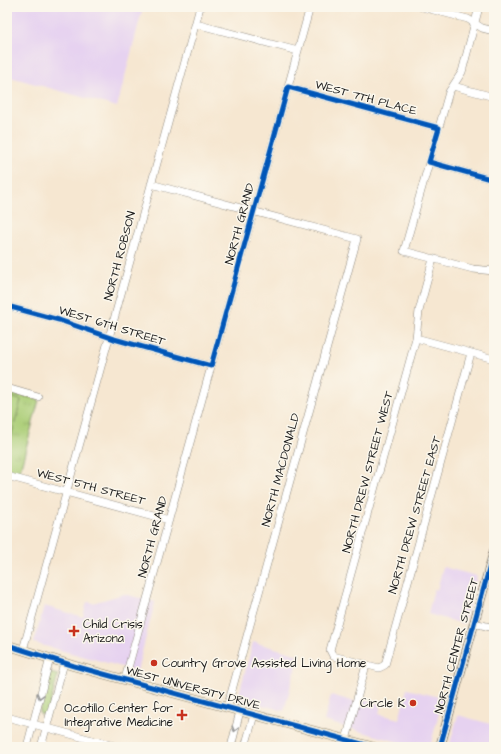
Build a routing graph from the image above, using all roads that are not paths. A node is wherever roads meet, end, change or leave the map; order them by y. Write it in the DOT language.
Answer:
graph roads {
  1 [pos="200,7"];
  2 [pos="310,7"];
  3 [pos="422,7"];
  4 [pos="480,7"];
  5 [pos="196,24"];
  6 [pos="475,24"];
  7 [pos="494,31"];
  8 [pos="298,51"];
  9 [pos="453,86"];
  10 [pos="288,87"];
  11 [pos="494,97"];
  12 [pos="439,128"];
  13 [pos="429,162"];
  14 [pos="494,180"];
  15 [pos="151,184"];
  16 [pos="254,212"];
  17 [pos="433,259"];
  18 [pos="494,271"];
  19 [pos="7,306"];
  20 [pos="109,337"];
  21 [pos="416,338"];
  22 [pos="471,353"];
  23 [pos="494,359"];
  24 [pos="211,366"];
  25 [pos="7,388"];
  26 [pos="38,397"];
  27 [pos="7,476"];
  28 [pos="66,492"];
  29 [pos="169,520"];
  30 [pos="494,551"];
  31 [pos="474,623"];
  32 [pos="494,628"];
  33 [pos="7,645"];
  34 [pos="23,650"];
  35 [pos="50,658"];
  36 [pos="64,663"];
  37 [pos="366,665"];
  38 [pos="125,679"];
  39 [pos="227,708"];
  40 [pos="240,711"];
  41 [pos="254,715"];
  42 [pos="7,717"];
  43 [pos="33,724"];
  44 [pos="46,728"];
  45 [pos="346,740"];
  46 [pos="27,747"];
  47 [pos="41,747"];
  48 [pos="118,747"];
  49 [pos="231,747"];
  50 [pos="245,747"];
  51 [pos="374,747"];
  52 [pos="440,747"];
  1 -- 5 [label="street, NORTH ROBSON"];
  2 -- 8 [label="street, NORTH GRAND"];
  3 -- 6 [label="street"];
  4 -- 6 [label="street"];
  5 -- 8 [label="street"];
  5 -- 15 [label="street, NORTH ROBSON"];
  6 -- 7 [label="street"];
  6 -- 9 [label="street"];
  8 -- 10 [label="street, NORTH GRAND"];
  9 -- 11 [label="street"];
  9 -- 12 [label="street"];
  10 -- 12 [label="street, WEST 7TH PLACE"];
  10 -- 16 [label="street, NORTH GRAND"];
  12 -- 13 [label="street"];
  13 -- 14 [label="street"];
  13 -- 17 [label="street"];
  15 -- 16 [label="street"];
  15 -- 20 [label="street, NORTH ROBSON"];
  16 -- 24 [label="street, NORTH GRAND"];
  16 -- 39 [label="street, NORTH MACDONALD"];
  17 -- 18 [label="street"];
  17 -- 21 [label="street, NORTH DREW STREET WEST"];
  19 -- 20 [label="street, WEST 6TH STREET"];
  20 -- 24 [label="street, WEST 6TH STREET"];
  20 -- 28 [label="street, NORTH ROBSON"];
  21 -- 22 [label="street"];
  21 -- 37 [label="street, NORTH DREW STREET WEST"];
  22 -- 23 [label="street"];
  22 -- 37 [label="street, NORTH DREW STREET EAST"];
  24 -- 29 [label="street, NORTH GRAND"];
  25 -- 26 [label="street"];
  27 -- 28 [label="street, WEST 5TH STREET"];
  28 -- 29 [label="street, WEST 5TH STREET"];
  28 -- 34 [label="street, NORTH ROBSON"];
  29 -- 38 [label="street, NORTH GRAND"];
  30 -- 31 [label="street, NORTH CENTER STREET"];
  31 -- 32 [label="street"];
  31 -- 52 [label="street, NORTH CENTER STREET"];
  33 -- 34 [label="main road, WEST UNIVERSITY DRIVE"];
  34 -- 35 [label="main road, WEST UNIVERSITY DRIVE"];
  35 -- 36 [label="main road, WEST UNIVERSITY DRIVE"];
  35 -- 43 [label="street, one-way"];
  36 -- 38 [label="main road, WEST UNIVERSITY DRIVE"];
  36 -- 44 [label="street"];
  37 -- 45 [label="street"];
  38 -- 39 [label="main road, WEST UNIVERSITY DRIVE"];
  39 -- 40 [label="main road, WEST UNIVERSITY DRIVE"];
  40 -- 41 [label="main road, WEST UNIVERSITY DRIVE"];
  40 -- 49 [label="street, one-way"];
  41 -- 45 [label="main road, WEST UNIVERSITY DRIVE"];
  41 -- 50 [label="street"];
  42 -- 43 [label="street"];
  43 -- 44 [label="street"];
  43 -- 46 [label="street"];
  44 -- 47 [label="street"];
  44 -- 48 [label="street"];
  45 -- 51 [label="main road, WEST UNIVERSITY DRIVE"];
}
